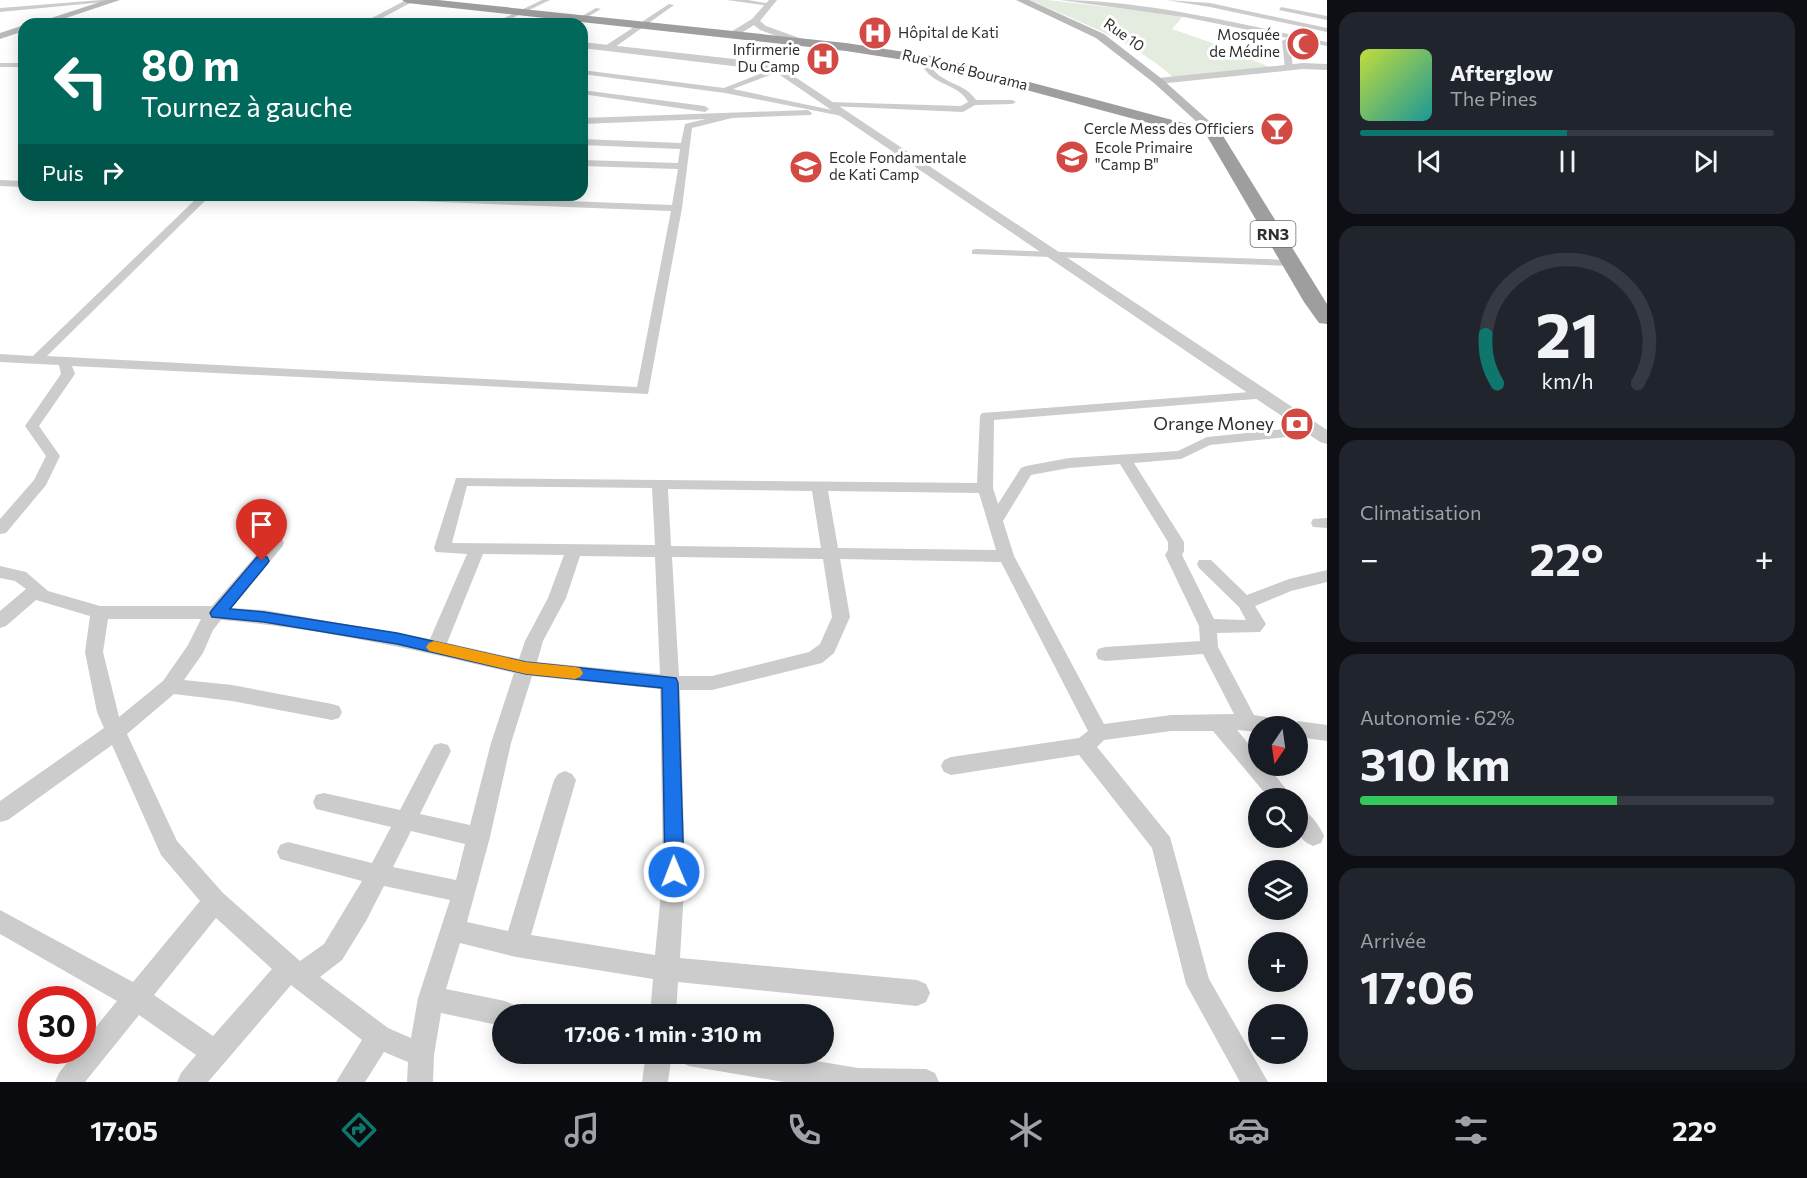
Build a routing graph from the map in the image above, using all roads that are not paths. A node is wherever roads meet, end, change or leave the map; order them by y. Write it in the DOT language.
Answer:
graph roads {
  1 [pos="438,0"];
  2 [pos="547,0"];
  3 [pos="730,0"];
  4 [pos="1021,0"];
  5 [pos="1063,0"];
  6 [pos="1169,0"];
  7 [pos="1225,0"];
  8 [pos="114,1"];
  9 [pos="413,1"];
  10 [pos="1096,1"];
  11 [pos="771,2"];
  12 [pos="455,3"];
  13 [pos="671,5"];
  14 [pos="1210,5"];
  15 [pos="1271,7"];
  16 [pos="598,9"];
  17 [pos="0,10"];
  18 [pos="518,13"];
  19 [pos="1189,16"];
  20 [pos="58,18"];
  21 [pos="376,18"];
  22 [pos="508,18"];
  23 [pos="550,18"];
  24 [pos="583,18"];
  25 [pos="1327,18"];
  26 [pos="588,23"];
  27 [pos="754,24"];
  28 [pos="642,26"];
  29 [pos="1326,29"];
  30 [pos="18,30"];
  31 [pos="732,35"];
  32 [pos="0,36"];
  33 [pos="1293,39"];
  34 [pos="1327,44"];
  35 [pos="588,46"];
  36 [pos="797,46"];
  37 [pos="609,48"];
  38 [pos="1287,49"];
  39 [pos="1297,50"];
  40 [pos="931,60"];
  41 [pos="0,65"];
  42 [pos="18,65"];
  43 [pos="777,65"];
  44 [pos="1289,68"];
  45 [pos="1327,68"];
  46 [pos="588,73"];
  47 [pos="599,75"];
  48 [pos="1158,81"];
  49 [pos="588,83"];
  50 [pos="724,90"];
  51 [pos="588,93"];
  52 [pos="716,96"];
  53 [pos="708,102"];
  54 [pos="1012,102"];
  55 [pos="973,103"];
  56 [pos="828,104"];
  57 [pos="700,108"];
  58 [pos="842,113"];
  59 [pos="735,115"];
  60 [pos="588,121"];
  61 [pos="1201,127"];
  62 [pos="588,142"];
  63 [pos="686,146"];
  64 [pos="588,163"];
  65 [pos="683,166"];
  66 [pos="0,183"];
  67 [pos="18,184"];
  68 [pos="200,201"];
  69 [pos="568,201"];
  70 [pos="677,208"];
  71 [pos="976,252"];
  72 [pos="1056,255"];
  73 [pos="1290,263"];
  74 [pos="1327,318"];
  75 [pos="0,358"];
  76 [pos="36,360"];
  77 [pos="64,361"];
  78 [pos="0,368"];
  79 [pos="1263,395"];
  80 [pos="1321,434"];
  81 [pos="1124,459"];
  82 [pos="660,484"];
  83 [pos="819,486"];
  84 [pos="985,488"];
  85 [pos="995,522"];
  86 [pos="0,529"];
  87 [pos="276,543"];
  88 [pos="477,549"];
  89 [pos="574,550"];
  90 [pos="662,551"];
  91 [pos="830,554"];
  92 [pos="1006,556"];
  93 [pos="1205,564"];
  94 [pos="0,572"];
  95 [pos="1327,576"];
  96 [pos="35,591"];
  97 [pos="1245,603"];
  98 [pos="100,612"];
  99 [pos="218,613"];
  100 [pos="0,621"];
  101 [pos="1208,626"];
  102 [pos="1209,647"];
  103 [pos="436,648"];
  104 [pos="1105,654"];
  105 [pos="526,668"];
  106 [pos="670,683"];
  107 [pos="170,686"];
  108 [pos="332,712"];
  109 [pos="1248,722"];
  110 [pos="1220,723"];
  111 [pos="1308,730"];
  112 [pos="116,731"];
  113 [pos="1327,733"];
  114 [pos="1092,740"];
  115 [pos="441,751"];
  116 [pos="951,766"];
  117 [pos="565,780"];
  118 [pos="1274,788"];
  119 [pos="324,802"];
  120 [pos="0,813"];
  121 [pos="406,821"];
  122 [pos="1308,830"];
  123 [pos="1313,836"];
  124 [pos="479,837"];
  125 [pos="288,852"];
  126 [pos="379,875"];
  127 [pos="464,892"];
  128 [pos="215,901"];
  129 [pos="0,921"];
  130 [pos="452,930"];
  131 [pos="516,945"];
  132 [pos="668,969"];
  133 [pos="295,972"];
  134 [pos="917,993"];
  135 [pos="136,998"];
  136 [pos="431,998"];
  137 [pos="664,1004"];
  138 [pos="492,1011"];
  139 [pos="379,1037"];
  140 [pos="214,1052"];
  141 [pos="421,1055"];
  142 [pos="657,1064"];
  143 [pos="753,1064"];
  144 [pos="68,1082"];
  145 [pos="190,1082"];
  146 [pos="349,1082"];
  147 [pos="420,1082"];
  148 [pos="655,1082"];
  149 [pos="858,1082"];
  150 [pos="926,1082"];
  151 [pos="1255,1082"];
  1 -- 9 [label="street"];
  2 -- 18 [label="street"];
  3 -- 11 [label="street"];
  4 -- 48 [label="main road, Rue 10"];
  5 -- 10 [label="street"];
  6 -- 14 [label="street"];
  7 -- 14 [label="street"];
  8 -- 17 [label="street"];
  8 -- 20 [label="main road"];
  9 -- 12 [label="highway, Rue Koné Bourama"];
  9 -- 21 [label="street"];
  10 -- 19 [label="street"];
  11 -- 27 [label="street"];
  12 -- 18 [label="highway, Rue Koné Bourama"];
  13 -- 28 [label="street"];
  14 -- 19 [label="street"];
  14 -- 29 [label="street"];
  15 -- 25 [label="street"];
  16 -- 24 [label="street"];
  18 -- 22 [label="street"];
  18 -- 23 [label="highway, Rue Koné Bourama"];
  19 -- 33 [label="street"];
  26 -- 28 [label="highway, Rue Koné Bourama"];
  27 -- 31 [label="street"];
  27 -- 36 [label="street"];
  28 -- 31 [label="highway, Rue Koné Bourama"];
  28 -- 37 [label="street"];
  29 -- 33 [label="street"];
  30 -- 32 [label="main road"];
  31 -- 36 [label="highway, Rue Koné Bourama"];
  33 -- 34 [label="street"];
  33 -- 38 [label="street"];
  35 -- 37 [label="street"];
  36 -- 40 [label="highway, Rue Koné Bourama"];
  37 -- 43 [label="street"];
  38 -- 39 [label="street"];
  38 -- 44 [label="street"];
  40 -- 55 [label="street"];
  40 -- 61 [label="highway, Rue Koné Bourama"];
  41 -- 42 [label="street"];
  43 -- 50 [label="street"];
  43 -- 56 [label="street"];
  44 -- 45 [label="street"];
  44 -- 48 [label="street"];
  46 -- 47 [label="street"];
  47 -- 49 [label="street"];
  47 -- 50 [label="street"];
  48 -- 61 [label="main road, Rue 10"];
  50 -- 52 [label="street"];
  50 -- 58 [label="street"];
  51 -- 57 [label="street"];
  53 -- 57 [label="street"];
  54 -- 55 [label="street"];
  55 -- 56 [label="street"];
  56 -- 58 [label="street"];
  57 -- 59 [label="street"];
  58 -- 59 [label="street"];
  58 -- 72 [label="street"];
  59 -- 60 [label="street"];
  59 -- 63 [label="street"];
  61 -- 73 [label="highway, RN3"];
  62 -- 63 [label="street"];
  63 -- 65 [label="street"];
  64 -- 65 [label="street"];
  65 -- 70 [label="street"];
  66 -- 67 [label="street"];
  68 -- 76 [label="street"];
  69 -- 70 [label="street"];
  70 -- 77 [label="street"];
  71 -- 72 [label="street"];
  72 -- 73 [label="street"];
  72 -- 79 [label="street"];
  73 -- 74 [label="highway, RN3"];
  75 -- 76 [label="street"];
  76 -- 77 [label="street"];
  76 -- 78 [label="street"];
  77 -- 86 [label="street"];
  79 -- 80 [label="street"];
  79 -- 84 [label="street"];
  80 -- 81 [label="street"];
  81 -- 85 [label="street"];
  81 -- 101 [label="street"];
  82 -- 83 [label="street"];
  82 -- 88 [label="street"];
  82 -- 90 [label="street"];
  83 -- 84 [label="street"];
  83 -- 91 [label="street"];
  84 -- 85 [label="street"];
  85 -- 92 [label="street"];
  87 -- 99 [label="street"];
  88 -- 89 [label="street"];
  88 -- 103 [label="street"];
  89 -- 90 [label="street"];
  89 -- 105 [label="street"];
  90 -- 91 [label="street"];
  90 -- 106 [label="street"];
  91 -- 92 [label="street"];
  91 -- 106 [label="street"];
  92 -- 114 [label="street"];
  93 -- 97 [label="street"];
  94 -- 96 [label="street"];
  95 -- 97 [label="street"];
  96 -- 98 [label="street"];
  96 -- 100 [label="street"];
  97 -- 101 [label="street"];
  98 -- 99 [label="street"];
  98 -- 112 [label="street"];
  99 -- 103 [label="street"];
  99 -- 107 [label="street"];
  101 -- 102 [label="street"];
  102 -- 104 [label="street"];
  102 -- 109 [label="street"];
  103 -- 105 [label="street"];
  105 -- 106 [label="street"];
  105 -- 124 [label="street"];
  106 -- 132 [label="street"];
  107 -- 108 [label="street"];
  107 -- 112 [label="street"];
  109 -- 110 [label="street"];
  110 -- 114 [label="street"];
  110 -- 118 [label="street"];
  111 -- 113 [label="street"];
  112 -- 120 [label="street"];
  112 -- 128 [label="street"];
  114 -- 116 [label="street"];
  114 -- 151 [label="street"];
  115 -- 121 [label="street"];
  117 -- 131 [label="street"];
  119 -- 121 [label="street"];
  121 -- 124 [label="street"];
  121 -- 126 [label="street"];
  122 -- 123 [label="street"];
  124 -- 127 [label="street"];
  125 -- 126 [label="street"];
  126 -- 127 [label="street"];
  126 -- 133 [label="street"];
  127 -- 130 [label="street"];
  128 -- 133 [label="street"];
  128 -- 135 [label="street"];
  129 -- 135 [label="street"];
  130 -- 131 [label="street"];
  130 -- 136 [label="street"];
  131 -- 132 [label="street"];
  132 -- 134 [label="street"];
  132 -- 137 [label="street"];
  133 -- 139 [label="street"];
  133 -- 140 [label="street"];
  135 -- 140 [label="street"];
  135 -- 144 [label="street"];
  136 -- 138 [label="street"];
  136 -- 141 [label="street"];
  139 -- 141 [label="street"];
  139 -- 146 [label="street"];
  140 -- 145 [label="street"];
  141 -- 147 [label="street"];
  142 -- 148 [label="street"];
  143 -- 149 [label="street"];
  149 -- 150 [label="street"];
}
